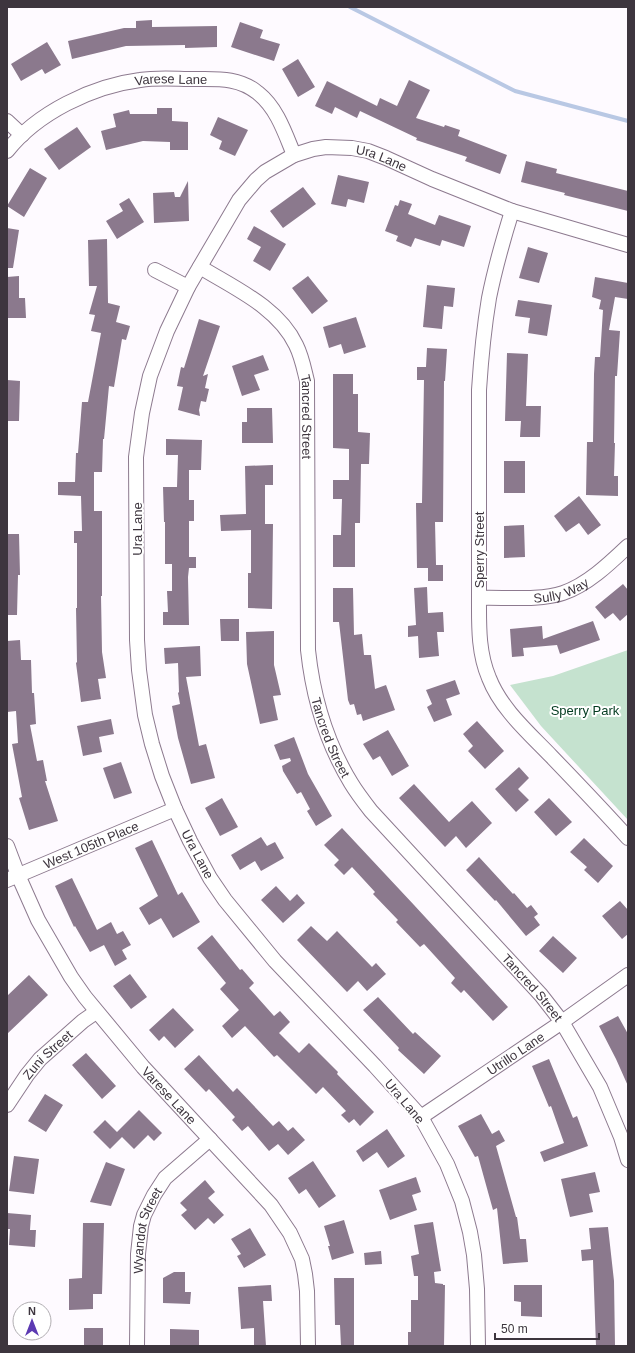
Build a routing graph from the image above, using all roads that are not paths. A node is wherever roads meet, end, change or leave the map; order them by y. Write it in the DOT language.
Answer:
graph roads {
  1 [pos="7,121"];
  2 [pos="22,135"];
  3 [pos="7,151"];
  4 [pos="294,155"];
  5 [pos="512,211"];
  6 [pos="628,245"];
  7 [pos="200,267"];
  8 [pos="156,270"];
  9 [pos="188,287"];
  10 [pos="628,546"];
  11 [pos="479,598"];
  12 [pos="176,809"];
  13 [pos="628,838"];
  14 [pos="7,846"];
  15 [pos="12,878"];
  16 [pos="628,975"];
  17 [pos="96,1012"];
  18 [pos="562,1022"];
  19 [pos="7,1105"];
  20 [pos="421,1117"];
  21 [pos="210,1139"];
  22 [pos="628,1160"];
  23 [pos="137,1346"];
  24 [pos="308,1346"];
  25 [pos="478,1346"];
  1 -- 2 [label="street"];
  2 -- 3 [label="street, Varese Lane"];
  2 -- 4 [label="street, Varese Lane"];
  4 -- 5 [label="street, Ura Lane"];
  4 -- 7 [label="street, Ura Lane"];
  5 -- 6 [label="street, Ura Lane"];
  5 -- 11 [label="street, Sperry Street"];
  7 -- 9 [label="street, Ura Lane"];
  7 -- 18 [label="street, Tancred Street"];
  8 -- 9 [label="street"];
  9 -- 12 [label="street, Ura Lane"];
  10 -- 11 [label="street, Sully Way"];
  11 -- 13 [label="street, Sperry Street"];
  12 -- 15 [label="street, West 105th Place"];
  12 -- 20 [label="street, Ura Lane"];
  14 -- 15 [label="street, Varese Lane"];
  15 -- 17 [label="street, Varese Lane"];
  16 -- 18 [label="street, Utrillo Lane"];
  17 -- 19 [label="street, Zuni Street"];
  17 -- 21 [label="street, Varese Lane"];
  18 -- 20 [label="street, Utrillo Lane"];
  18 -- 22 [label="street, Tancred Street"];
  20 -- 25 [label="street, Ura Lane"];
  21 -- 23 [label="street, Wyandot Street"];
  21 -- 24 [label="street, Varese Lane"];
}
